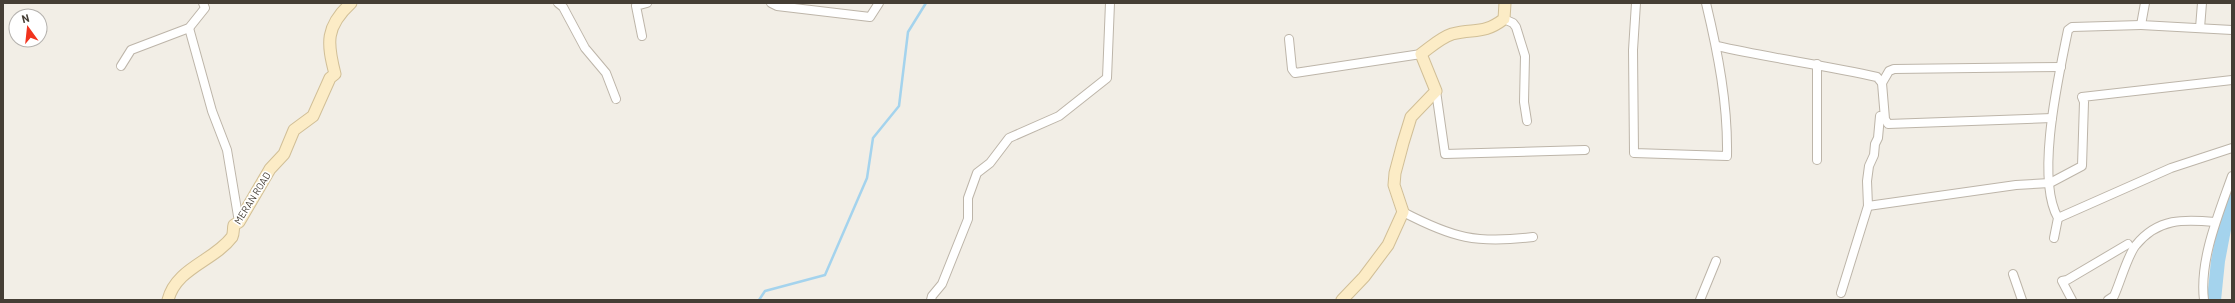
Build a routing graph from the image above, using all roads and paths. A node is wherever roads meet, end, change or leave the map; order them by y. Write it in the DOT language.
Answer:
graph roads {
  1 [pos="203,3"];
  2 [pos="351,3"];
  3 [pos="558,3"];
  4 [pos="647,3"];
  5 [pos="771,3"];
  6 [pos="879,3"];
  7 [pos="1110,3"];
  8 [pos="1505,3"];
  9 [pos="1636,3"];
  10 [pos="1706,3"];
  11 [pos="2145,3"];
  12 [pos="2202,3"];
  13 [pos="1504,19"];
  14 [pos="2141,25"];
  15 [pos="189,28"];
  16 [pos="2200,28"];
  17 [pos="2232,30"];
  18 [pos="642,36"];
  19 [pos="1289,39"];
  20 [pos="1717,46"];
  21 [pos="1421,54"];
  22 [pos="1817,64"];
  23 [pos="121,66"];
  24 [pos="2061,67"];
  25 [pos="1876,77"];
  26 [pos="2232,80"];
  27 [pos="1882,83"];
  28 [pos="1436,91"];
  29 [pos="616,99"];
  30 [pos="2052,118"];
  31 [pos="1528,121"];
  32 [pos="2232,148"];
  33 [pos="1586,150"];
  34 [pos="1817,160"];
  35 [pos="2232,176"];
  36 [pos="2050,183"];
  37 [pos="1868,206"];
  38 [pos="1403,212"];
  39 [pos="2058,218"];
  40 [pos="238,222"];
  41 [pos="2215,222"];
  42 [pos="1532,237"];
  43 [pos="2054,238"];
  44 [pos="2128,244"];
  45 [pos="1716,262"];
  46 [pos="2013,274"];
  47 [pos="1841,293"];
  48 [pos="168,300"];
  49 [pos="931,300"];
  50 [pos="1342,300"];
  51 [pos="1700,300"];
  52 [pos="2022,300"];
  53 [pos="2072,300"];
  54 [pos="2108,300"];
  55 [pos="2204,300"];
  1 -- 15 [label="street"];
  2 -- 40 [label="street, MERAN ROAD"];
  3 -- 29 [label="street"];
  4 -- 18 [label="street"];
  5 -- 6 [label="street"];
  7 -- 49 [label="street"];
  8 -- 13 [label="street"];
  9 -- 20 [label="street"];
  10 -- 20 [label="street"];
  11 -- 14 [label="street"];
  12 -- 16 [label="street"];
  13 -- 21 [label="street"];
  13 -- 31 [label="street"];
  14 -- 16 [label="street"];
  14 -- 24 [label="street"];
  15 -- 23 [label="street"];
  15 -- 40 [label="street"];
  16 -- 17 [label="street"];
  19 -- 21 [label="street"];
  20 -- 22 [label="street"];
  21 -- 28 [label="street"];
  22 -- 25 [label="street"];
  22 -- 34 [label="street"];
  24 -- 27 [label="street"];
  24 -- 30 [label="street"];
  25 -- 27 [label="street"];
  25 -- 37 [label="street"];
  26 -- 36 [label="street"];
  27 -- 30 [label="street"];
  28 -- 33 [label="street"];
  28 -- 38 [label="street"];
  30 -- 36 [label="street"];
  32 -- 39 [label="street"];
  35 -- 41 [label="street"];
  36 -- 37 [label="street"];
  36 -- 39 [label="street"];
  37 -- 47 [label="street"];
  38 -- 42 [label="street"];
  38 -- 50 [label="street"];
  39 -- 43 [label="street"];
  40 -- 48 [label="street, MERAN ROAD"];
  41 -- 54 [label="street"];
  41 -- 55 [label="street"];
  44 -- 53 [label="street"];
  45 -- 51 [label="street"];
  46 -- 52 [label="street"];
}
